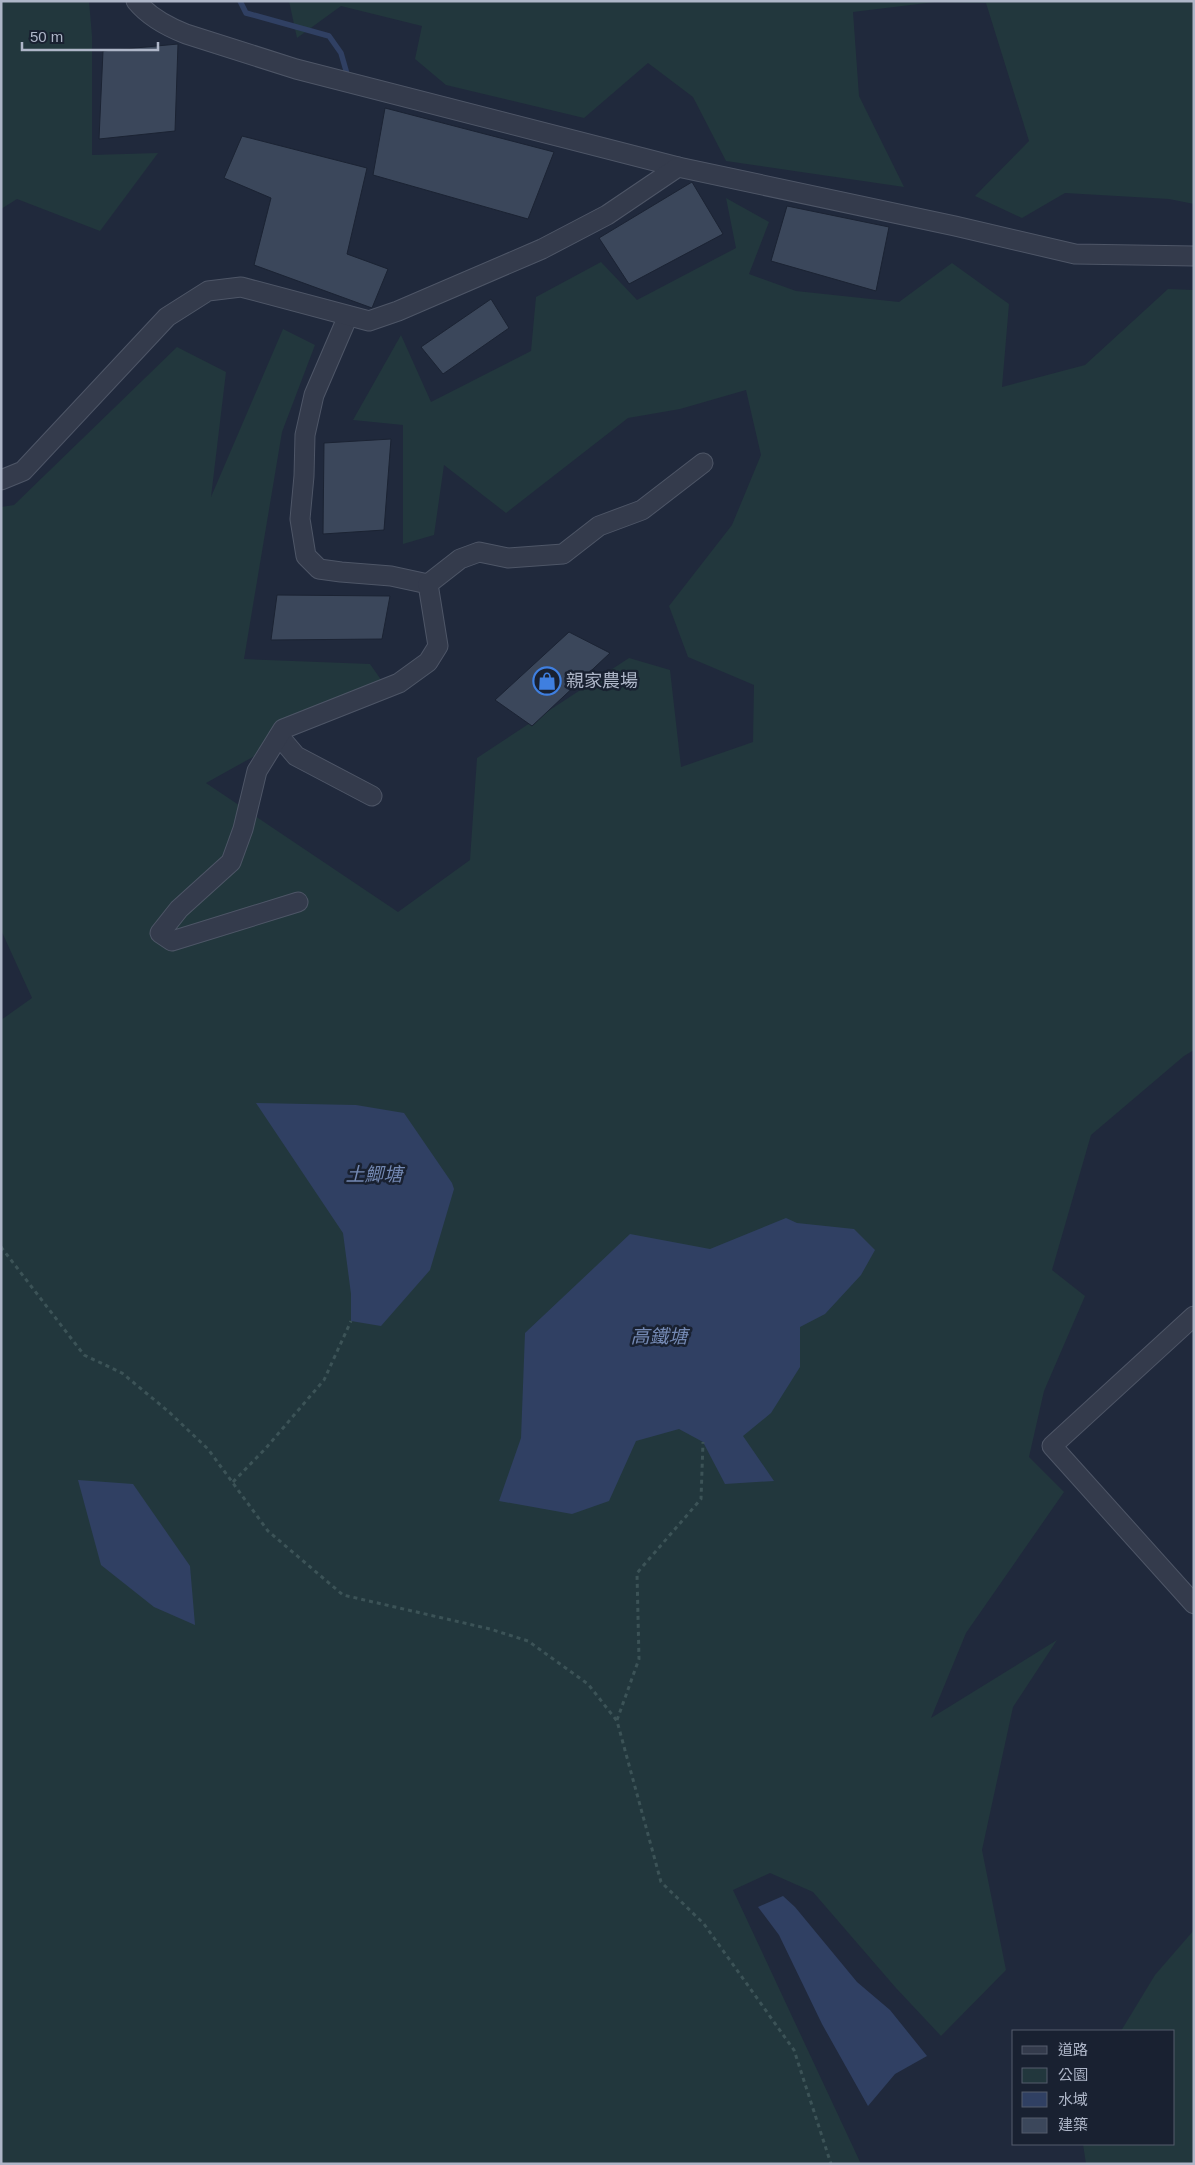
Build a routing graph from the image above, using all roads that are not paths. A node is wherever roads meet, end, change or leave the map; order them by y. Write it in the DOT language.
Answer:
graph roads {
  1 [pos="136,1"];
  2 [pos="678,168"];
  3 [pos="1194,256"];
  4 [pos="348,316"];
  5 [pos="703,463"];
  6 [pos="1,480"];
  7 [pos="428,584"];
  8 [pos="279,736"];
  9 [pos="372,796"];
  10 [pos="298,902"];
  11 [pos="1194,1316"];
  12 [pos="1194,1604"];
  1 -- 2 [label="lane"];
  2 -- 3 [label="lane"];
  2 -- 4 [label="lane"];
  4 -- 6 [label="lane"];
  4 -- 7 [label="lane"];
  5 -- 7 [label="lane"];
  7 -- 8 [label="lane"];
  8 -- 9 [label="lane"];
  8 -- 10 [label="lane"];
  11 -- 12 [label="lane"];
}
